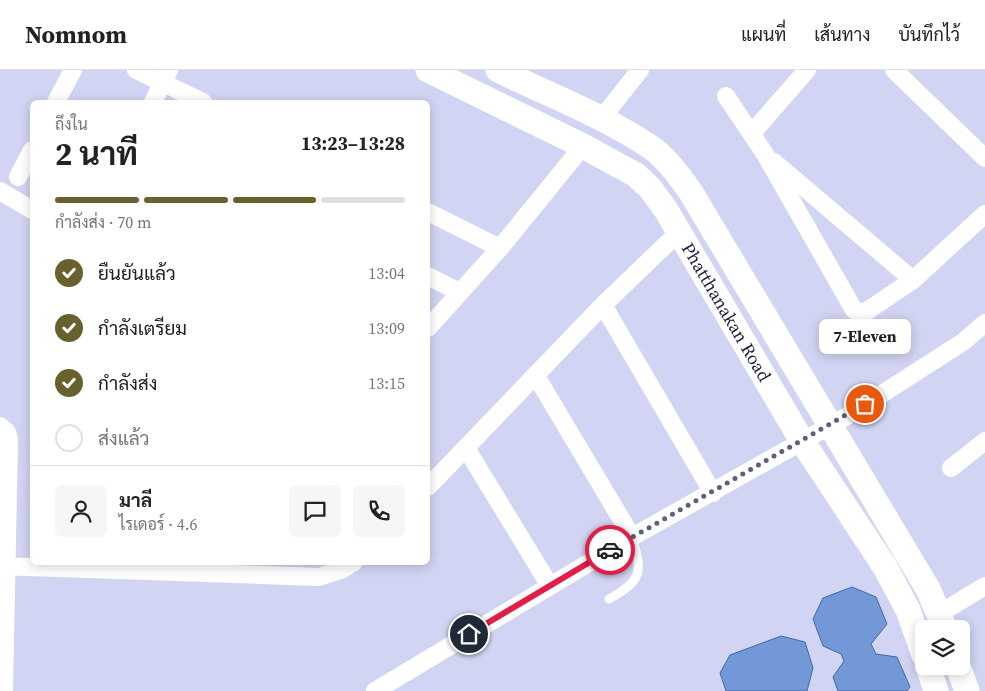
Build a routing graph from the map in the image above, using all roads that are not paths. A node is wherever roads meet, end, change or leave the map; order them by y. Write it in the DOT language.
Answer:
graph roads {
  1 [pos="73,70"];
  2 [pos="136,70"];
  3 [pos="428,70"];
  4 [pos="498,70"];
  5 [pos="640,70"];
  6 [pos="807,70"];
  7 [pos="894,70"];
  8 [pos="166,76"];
  9 [pos="726,96"];
  10 [pos="57,100"];
  11 [pos="154,100"];
  12 [pos="200,100"];
  13 [pos="604,121"];
  14 [pos="752,133"];
  15 [pos="583,146"];
  16 [pos="30,154"];
  17 [pos="765,154"];
  18 [pos="985,158"];
  19 [pos="18,177"];
  20 [pos="0,191"];
  21 [pos="30,209"];
  22 [pos="430,213"];
  23 [pos="985,214"];
  24 [pos="679,232"];
  25 [pos="500,248"];
  26 [pos="430,277"];
  27 [pos="913,280"];
  28 [pos="459,292"];
  29 [pos="604,305"];
  30 [pos="985,323"];
  31 [pos="430,326"];
  32 [pos="536,376"];
  33 [pos="0,426"];
  34 [pos="829,426"];
  35 [pos="802,441"];
  36 [pos="985,441"];
  37 [pos="466,448"];
  38 [pos="952,468"];
  39 [pos="430,485"];
  40 [pos="713,493"];
  41 [pos="632,537"];
  42 [pos="349,565"];
  43 [pos="3,566"];
  44 [pos="985,586"];
  45 [pos="543,590"];
  46 [pos="609,599"];
  47 [pos="942,620"];
  48 [pos="943,620"];
  49 [pos="915,630"];
  50 [pos="931,675"];
  51 [pos="961,675"];
  52 [pos="4,691"];
  53 [pos="375,691"];
  54 [pos="936,691"];
  55 [pos="967,691"];
  1 -- 10 [label="street"];
  2 -- 8 [label="street"];
  3 -- 15 [label="main road, Phatthanakan Road"];
  4 -- 13 [label="main road, Phatthanakan Road"];
  5 -- 13 [label="street"];
  6 -- 14 [label="street"];
  7 -- 18 [label="street"];
  8 -- 11 [label="street"];
  8 -- 12 [label="street"];
  9 -- 14 [label="street"];
  13 -- 34 [label="main road, Phatthanakan Road"];
  14 -- 17 [label="street"];
  15 -- 24 [label="main road, Phatthanakan Road"];
  15 -- 25 [label="street"];
  16 -- 19 [label="street"];
  17 -- 27 [label="street"];
  17 -- 27 [label="street"];
  20 -- 21 [label="street"];
  22 -- 25 [label="street"];
  23 -- 27 [label="street"];
  24 -- 29 [label="street"];
  24 -- 35 [label="main road, Phatthanakan Road"];
  25 -- 28 [label="street"];
  26 -- 28 [label="street"];
  28 -- 31 [label="street"];
  29 -- 32 [label="street"];
  29 -- 40 [label="street"];
  30 -- 34 [label="street"];
  32 -- 37 [label="street"];
  32 -- 41 [label="street"];
  33 -- 43 [label="street"];
  34 -- 35 [label="street"];
  34 -- 47 [label="main road, Phatthanakan Road"];
  35 -- 40 [label="street"];
  35 -- 49 [label="main road, Phatthanakan Road"];
  36 -- 38 [label="street"];
  37 -- 39 [label="street"];
  37 -- 45 [label="street"];
  40 -- 41 [label="street"];
  41 -- 45 [label="street"];
  41 -- 46 [label="lane"];
  42 -- 43 [label="street"];
  43 -- 52 [label="street"];
  44 -- 48 [label="street"];
  45 -- 53 [label="street"];
  50 -- 54 [label="main road"];
  51 -- 55 [label="main road"];
}
